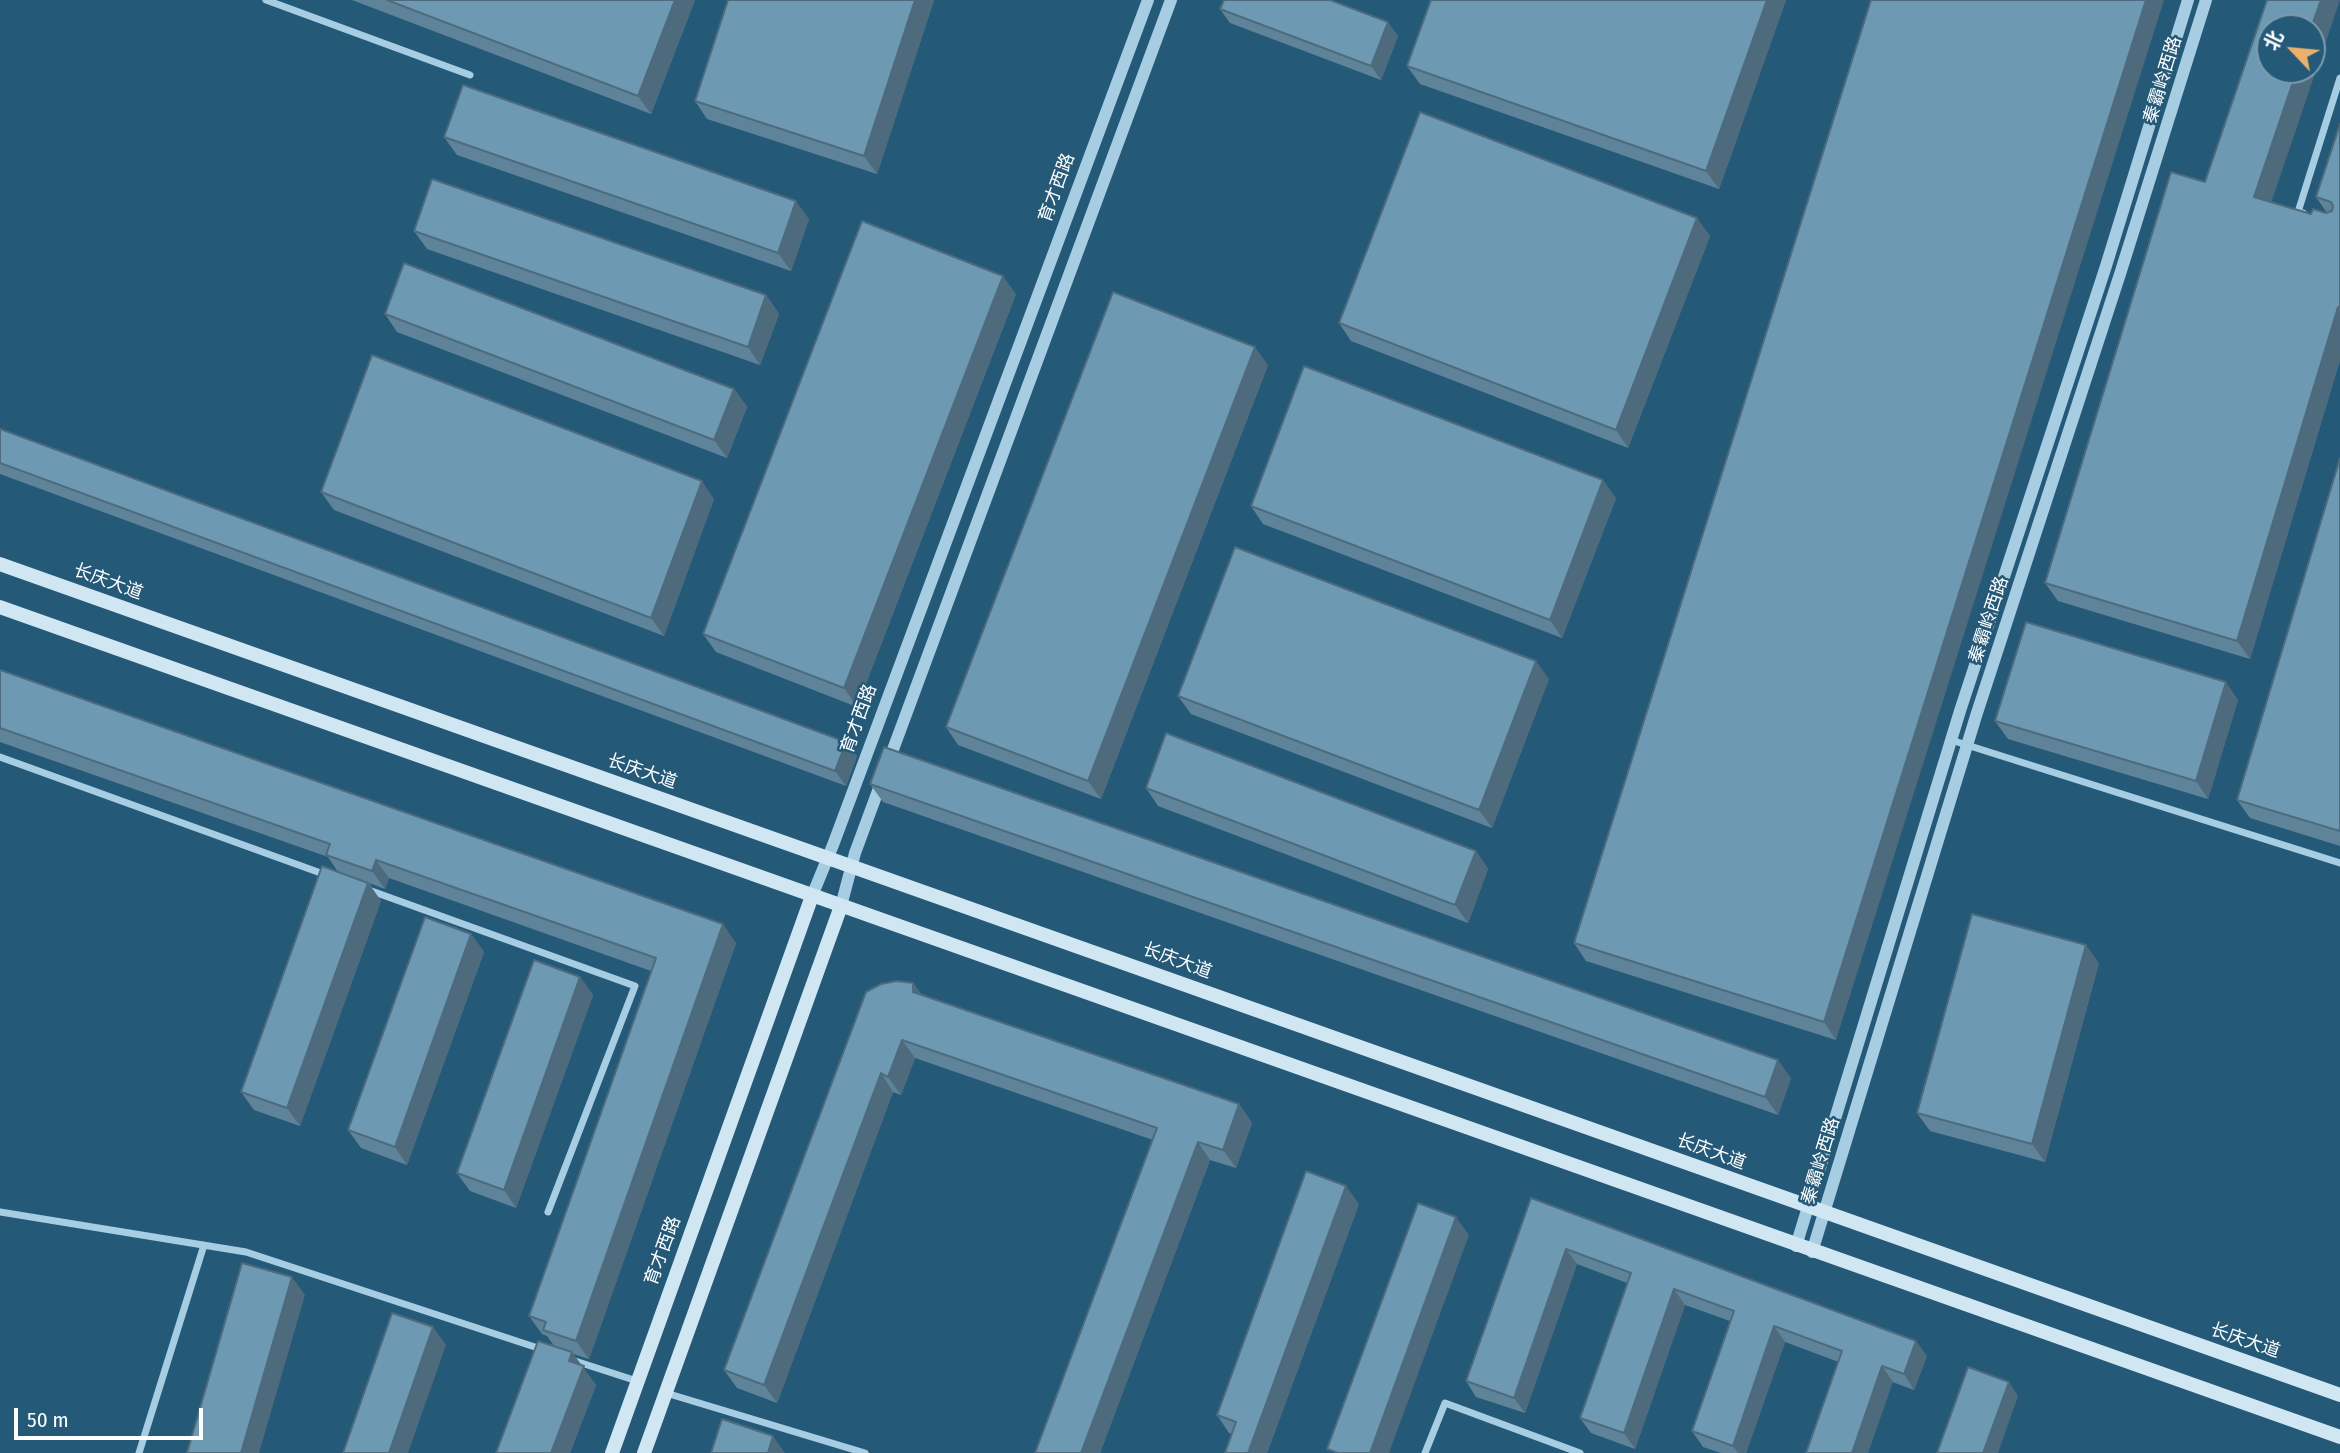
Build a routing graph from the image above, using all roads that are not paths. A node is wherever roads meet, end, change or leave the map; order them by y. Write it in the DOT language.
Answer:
graph roads {
  1 [pos="266,0"];
  2 [pos="1148,0"];
  3 [pos="1171,0"];
  4 [pos="2189,0"];
  5 [pos="2206,0"];
  6 [pos="470,75"];
  7 [pos="2340,78"];
  8 [pos="2308,215"];
  9 [pos="0,564"];
  10 [pos="0,607"];
  11 [pos="1951,740"];
  12 [pos="1968,745"];
  13 [pos="0,757"];
  14 [pos="828,858"];
  15 [pos="2340,863"];
  16 [pos="852,866"];
  17 [pos="337,879"];
  18 [pos="363,888"];
  19 [pos="811,896"];
  20 [pos="841,906"];
  21 [pos="1808,1207"];
  22 [pos="0,1212"];
  23 [pos="548,1212"];
  24 [pos="1824,1212"];
  25 [pos="204,1245"];
  26 [pos="1796,1246"];
  27 [pos="1812,1252"];
  28 [pos="546,1351"];
  29 [pos="559,1355"];
  30 [pos="637,1381"];
  31 [pos="666,1392"];
  32 [pos="2340,1395"];
  33 [pos="2340,1437"];
  34 [pos="139,1453"];
  35 [pos="612,1453"];
  36 [pos="643,1453"];
  37 [pos="865,1453"];
  38 [pos="1425,1453"];
  39 [pos="1580,1453"];
  1 -- 6 [label="street"];
  2 -- 14 [label="street, 育才西路"];
  3 -- 16 [label="street"];
  4 -- 11 [label="street, 秦霸岭西路"];
  5 -- 12 [label="street, 秦霸岭西路"];
  7 -- 8 [label="street"];
  9 -- 14 [label="main road, 长庆大道"];
  10 -- 19 [label="main road"];
  11 -- 12 [label="street"];
  11 -- 21 [label="street, 秦霸岭西路"];
  12 -- 15 [label="street"];
  12 -- 24 [label="street, 秦霸岭西路"];
  13 -- 17 [label="street"];
  14 -- 16 [label="main road, 长庆大道"];
  14 -- 19 [label="street, 育才西路"];
  16 -- 20 [label="street"];
  16 -- 21 [label="main road, 长庆大道"];
  18 -- 23 [label="street"];
  19 -- 20 [label="main road"];
  19 -- 30 [label="main road, 育才西路"];
  20 -- 26 [label="main road"];
  20 -- 31 [label="main road"];
  21 -- 24 [label="main road, 长庆大道"];
  21 -- 26 [label="street, 秦霸岭西路"];
  22 -- 25 [label="street"];
  24 -- 27 [label="street, 秦霸岭西路"];
  24 -- 32 [label="main road, 长庆大道"];
  25 -- 28 [label="street"];
  25 -- 34 [label="street"];
  26 -- 27 [label="main road"];
  27 -- 33 [label="main road"];
  29 -- 30 [label="street"];
  30 -- 35 [label="main road, 育才西路"];
  31 -- 36 [label="main road"];
  31 -- 37 [label="street"];
  38 -- 39 [label="street"];
}
